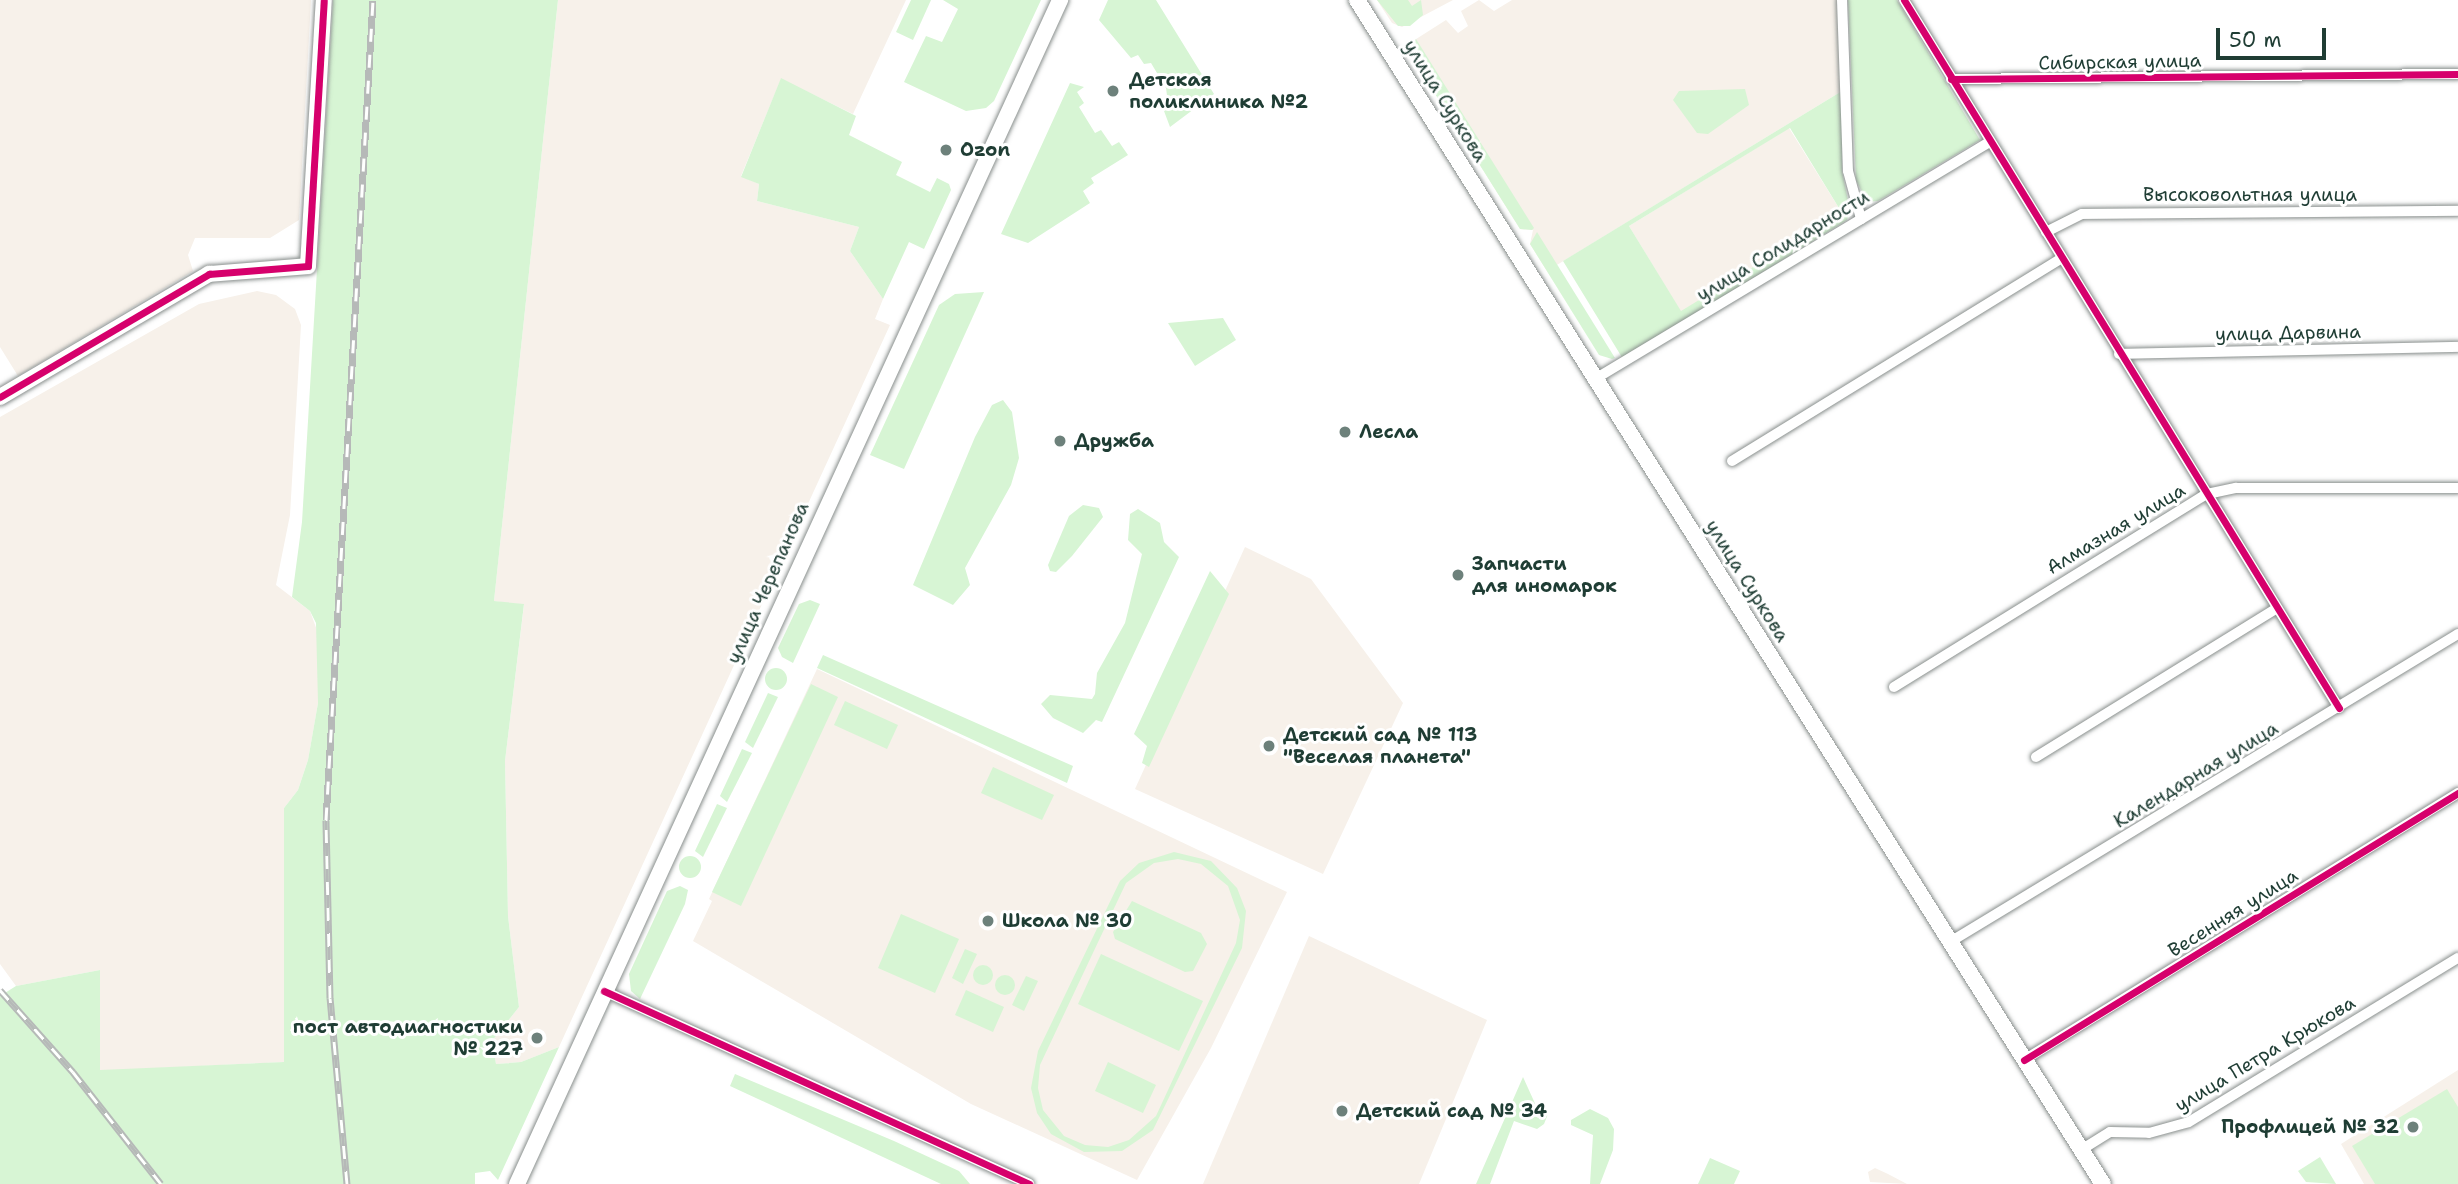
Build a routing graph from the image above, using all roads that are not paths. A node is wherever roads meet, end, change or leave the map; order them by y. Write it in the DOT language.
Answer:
graph roads {
  1 [pos="324,0"];
  2 [pos="1060,0"];
  3 [pos="1357,0"];
  4 [pos="1842,0"];
  5 [pos="1904,0"];
  6 [pos="2458,74"];
  7 [pos="1951,79"];
  8 [pos="1988,143"];
  9 [pos="2458,211"];
  10 [pos="1861,219"];
  11 [pos="2046,232"];
  12 [pos="2060,259"];
  13 [pos="2458,347"];
  14 [pos="2119,354"];
  15 [pos="1595,379"];
  16 [pos="0,397"];
  17 [pos="1732,461"];
  18 [pos="2458,488"];
  19 [pos="2207,494"];
  20 [pos="2277,608"];
  21 [pos="2458,634"];
  22 [pos="1894,687"];
  23 [pos="2339,708"];
  24 [pos="2036,757"];
  25 [pos="2458,793"];
  26 [pos="1950,942"];
  27 [pos="2458,958"];
  28 [pos="604,991"];
  29 [pos="2024,1060"];
  30 [pos="2081,1150"];
  31 [pos="517,1184"];
  32 [pos="1029,1184"];
  33 [pos="2103,1184"];
  1 -- 16 [label="main road"];
  2 -- 28 [label="main road, улица Черепанова"];
  3 -- 15 [label="main road, улица Суркова"];
  4 -- 10 [label="street"];
  5 -- 7 [label="street"];
  6 -- 7 [label="street, Сибирская улица"];
  7 -- 8 [label="street"];
  8 -- 10 [label="street, улица Солидарности"];
  8 -- 11 [label="street"];
  9 -- 11 [label="street, Высоковольтная улица"];
  10 -- 15 [label="street, улица Солидарности"];
  11 -- 12 [label="street"];
  12 -- 14 [label="street"];
  12 -- 17 [label="street"];
  13 -- 14 [label="street, улица Дарвина"];
  14 -- 19 [label="street"];
  15 -- 26 [label="main road, улица Суркова"];
  18 -- 19 [label="street, Алмазная улица"];
  19 -- 20 [label="street"];
  19 -- 22 [label="street, Алмазная улица"];
  20 -- 23 [label="street"];
  20 -- 24 [label="street"];
  21 -- 23 [label="street, Календарная улица"];
  23 -- 26 [label="street, Календарная улица"];
  25 -- 29 [label="street, Весенняя улица"];
  26 -- 29 [label="main road, улица Суркова"];
  27 -- 30 [label="street, улица Петра Крюкова"];
  28 -- 31 [label="main road, улица Черепанова"];
  28 -- 32 [label="street"];
  29 -- 30 [label="main road, улица Суркова"];
  30 -- 33 [label="main road, улица Суркова"];
}
